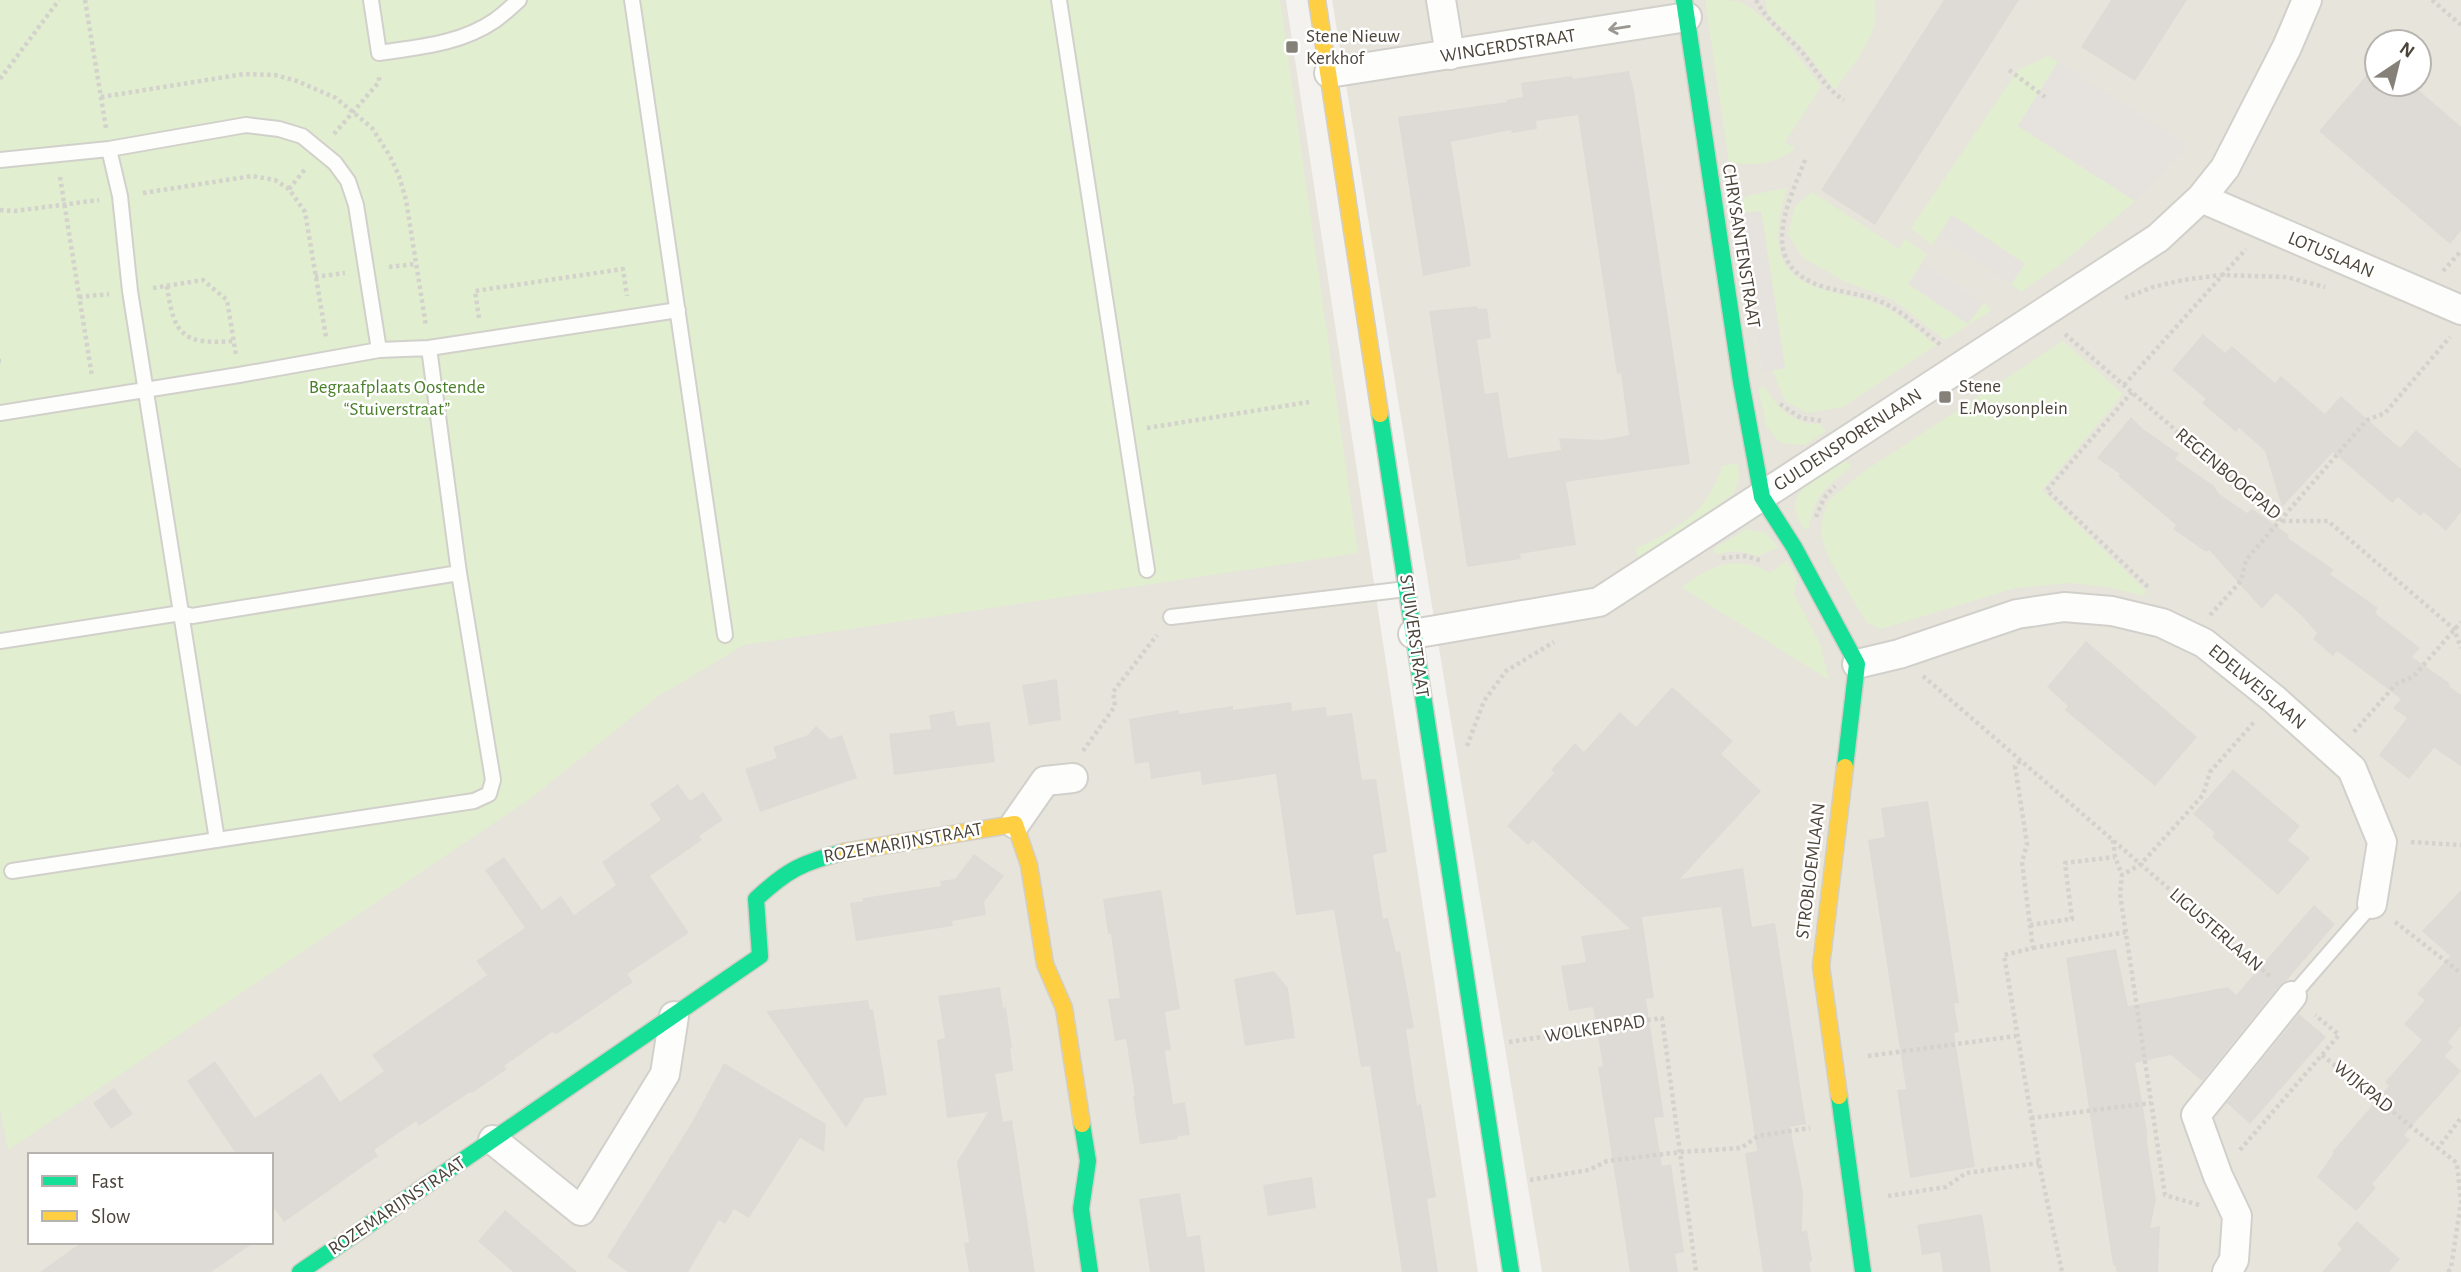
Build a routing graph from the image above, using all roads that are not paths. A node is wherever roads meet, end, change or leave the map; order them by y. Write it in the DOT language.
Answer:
graph roads {
  1 [pos="371,0"];
  2 [pos="519,0"];
  3 [pos="632,0"];
  4 [pos="1059,0"];
  5 [pos="1317,0"];
  6 [pos="1441,0"];
  7 [pos="2307,0"];
  8 [pos="1685,9"];
  9 [pos="1450,55"];
  10 [pos="1329,73"];
  11 [pos="109,149"];
  12 [pos="0,160"];
  13 [pos="2201,198"];
  14 [pos="678,310"];
  15 [pos="2457,322"];
  16 [pos="429,348"];
  17 [pos="379,350"];
  18 [pos="145,390"];
  19 [pos="0,413"];
  20 [pos="1762,497"];
  21 [pos="1146,570"];
  22 [pos="459,573"];
  23 [pos="1407,588"];
  24 [pos="181,613"];
  25 [pos="1171,617"];
  26 [pos="1413,634"];
  27 [pos="725,635"];
  28 [pos="0,641"];
  29 [pos="1857,664"];
  30 [pos="1067,779"];
  31 [pos="1015,824"];
  32 [pos="217,840"];
  33 [pos="12,871"];
  34 [pos="2372,904"];
  35 [pos="2292,996"];
  36 [pos="674,1016"];
  37 [pos="493,1140"];
  38 [pos="300,1272"];
  39 [pos="1090,1272"];
  40 [pos="1511,1272"];
  41 [pos="1863,1272"];
  42 [pos="2227,1272"];
  1 -- 2 [label="lane"];
  3 -- 14 [label="lane"];
  4 -- 21 [label="lane"];
  5 -- 10 [label="street, STUIVERSTRAAT"];
  6 -- 9 [label="street"];
  7 -- 13 [label="street, GULDENSPORENLAAN"];
  8 -- 9 [label="street, WINGERDSTRAAT, one-way"];
  8 -- 20 [label="street, CHRYSANTENSTRAAT"];
  9 -- 10 [label="street, WINGERDSTRAAT"];
  10 -- 23 [label="street, STUIVERSTRAAT"];
  11 -- 12 [label="lane"];
  11 -- 17 [label="lane"];
  11 -- 18 [label="lane"];
  13 -- 15 [label="street, LOTUSLAAN"];
  13 -- 20 [label="street, GULDENSPORENLAAN"];
  14 -- 16 [label="lane"];
  14 -- 27 [label="lane"];
  16 -- 17 [label="lane"];
  16 -- 22 [label="lane"];
  17 -- 18 [label="lane"];
  18 -- 19 [label="lane"];
  18 -- 24 [label="lane"];
  20 -- 26 [label="street, GULDENSPORENLAAN"];
  20 -- 29 [label="street"];
  22 -- 24 [label="lane"];
  22 -- 32 [label="lane"];
  23 -- 25 [label="lane"];
  23 -- 26 [label="street, STUIVERSTRAAT"];
  24 -- 28 [label="lane"];
  24 -- 32 [label="lane"];
  26 -- 40 [label="street, STUIVERSTRAAT"];
  29 -- 34 [label="street, EDELWEISLAAN"];
  29 -- 41 [label="street, STROBLOEMLAAN"];
  30 -- 31 [label="street"];
  31 -- 36 [label="street, ROZEMARIJNSTRAAT"];
  31 -- 39 [label="street"];
  32 -- 33 [label="lane"];
  34 -- 35 [label="lane"];
  35 -- 42 [label="street"];
  36 -- 37 [label="street, ROZEMARIJNSTRAAT"];
  36 -- 37 [label="street"];
  37 -- 38 [label="street, ROZEMARIJNSTRAAT"];
}
